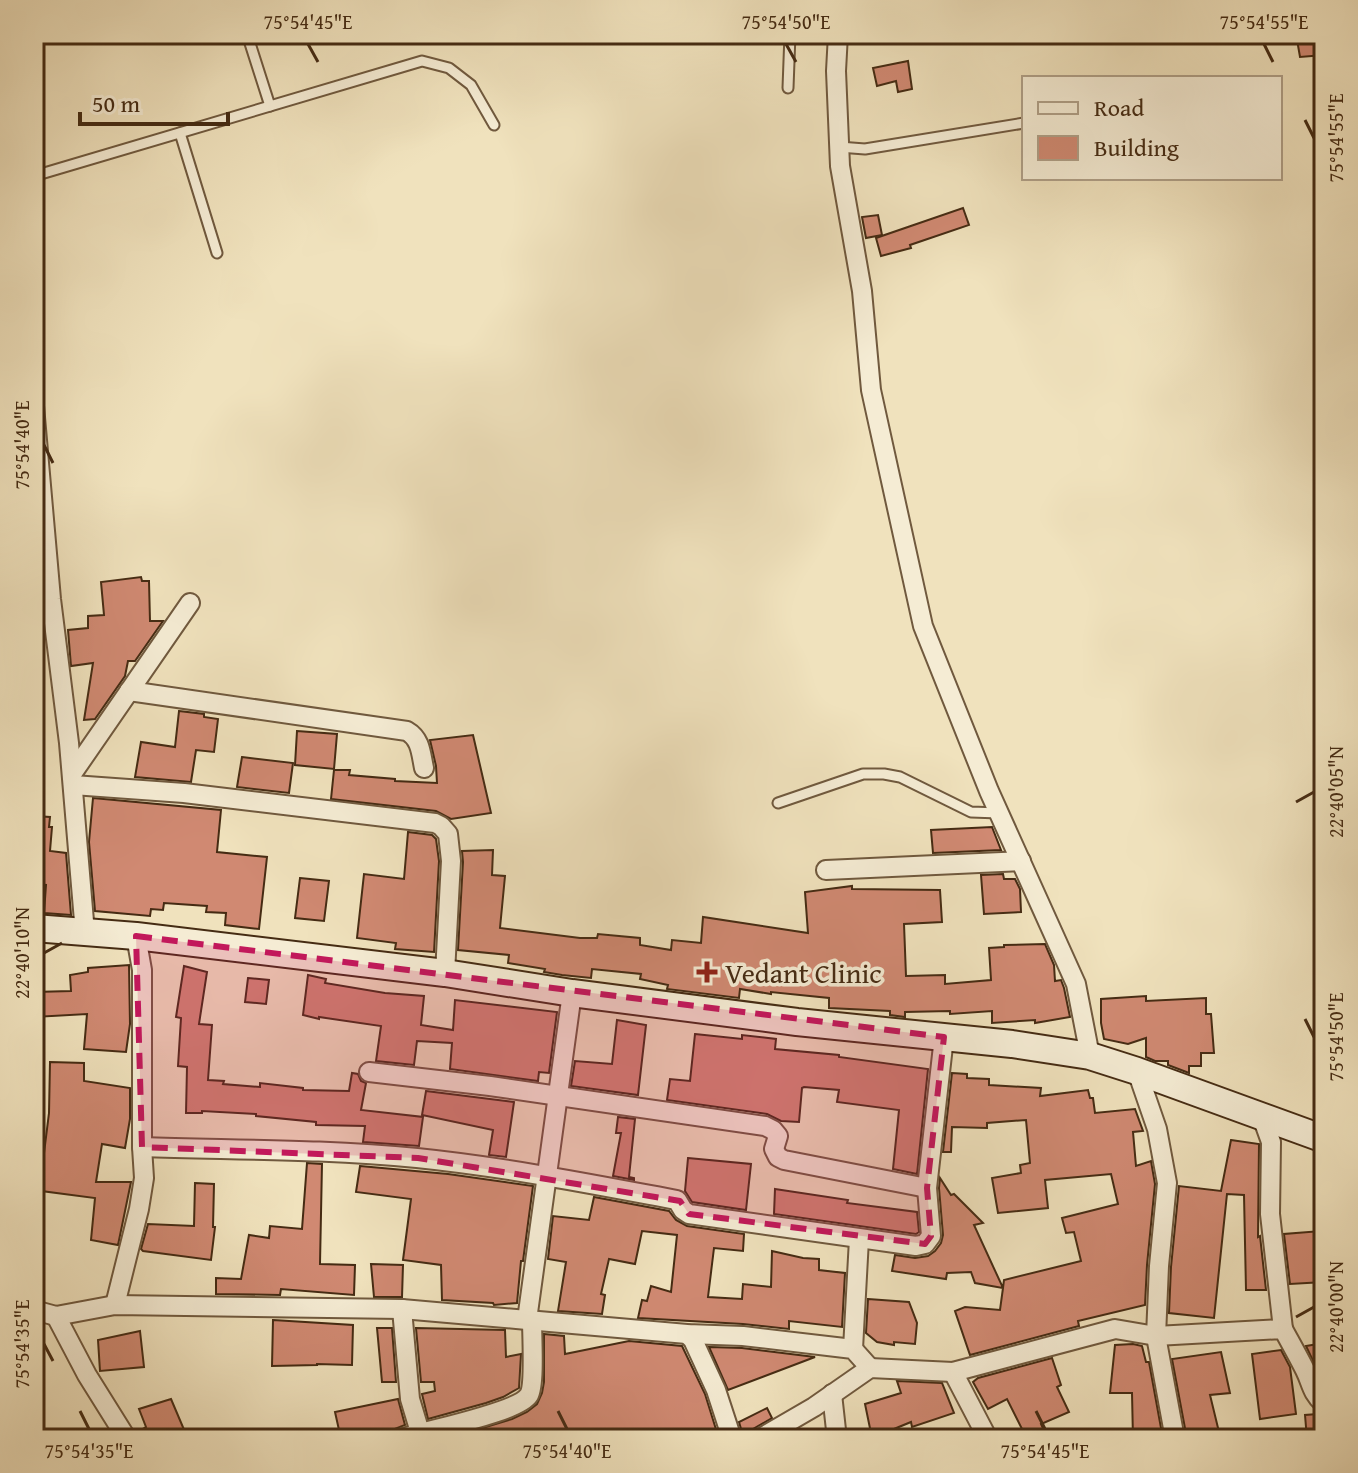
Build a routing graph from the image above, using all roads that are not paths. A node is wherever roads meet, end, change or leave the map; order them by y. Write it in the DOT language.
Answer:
graph roads {
  1 [pos="247,34"];
  2 [pos="790,34"];
  3 [pos="838,34"];
  4 [pos="788,88"];
  5 [pos="270,106"];
  6 [pos="1022,123"];
  7 [pos="494,125"];
  8 [pos="180,133"];
  9 [pos="839,147"];
  10 [pos="34,176"];
  11 [pos="217,253"];
  12 [pos="34,406"];
  13 [pos="190,603"];
  14 [pos="129,691"];
  15 [pos="424,768"];
  16 [pos="72,780"];
  17 [pos="778,803"];
  18 [pos="999,813"];
  19 [pos="1021,861"];
  20 [pos="826,870"];
  21 [pos="34,928"];
  22 [pos="85,933"];
  23 [pos="136,936"];
  24 [pos="445,973"];
  25 [pos="572,993"];
  26 [pos="944,1037"];
  27 [pos="1090,1056"];
  28 [pos="1137,1071"];
  29 [pos="369,1072"];
  30 [pos="558,1096"];
  31 [pos="1262,1117"];
  32 [pos="1324,1139"];
  33 [pos="142,1147"];
  34 [pos="548,1176"];
  35 [pos="927,1188"];
  36 [pos="859,1239"];
  37 [pos="115,1305"];
  38 [pos="402,1309"];
  39 [pos="34,1310"];
  40 [pos="56,1316"];
  41 [pos="530,1320"];
  42 [pos="1283,1329"];
  43 [pos="687,1334"];
  44 [pos="1156,1336"];
  45 [pos="853,1349"];
  46 [pos="870,1368"];
  47 [pos="953,1372"];
  48 [pos="832,1394"];
  49 [pos="1324,1404"];
  50 [pos="420,1435"];
  51 [pos="127,1439"];
  52 [pos="400,1439"];
  53 [pos="732,1439"];
  54 [pos="759,1439"];
  55 [pos="837,1439"];
  56 [pos="988,1439"];
  57 [pos="1175,1439"];
  1 -- 5 [label="lane"];
  2 -- 4 [label="lane"];
  3 -- 9 [label="street"];
  5 -- 7 [label="lane"];
  5 -- 8 [label="lane"];
  6 -- 9 [label="lane"];
  8 -- 10 [label="lane"];
  8 -- 11 [label="lane"];
  9 -- 18 [label="street"];
  12 -- 16 [label="street"];
  13 -- 14 [label="street"];
  14 -- 15 [label="street"];
  14 -- 16 [label="street"];
  16 -- 22 [label="street"];
  16 -- 24 [label="street"];
  17 -- 18 [label="lane"];
  18 -- 19 [label="street"];
  19 -- 20 [label="street"];
  19 -- 27 [label="street"];
  21 -- 22 [label="main road"];
  22 -- 23 [label="main road"];
  23 -- 24 [label="main road"];
  23 -- 33 [label="street"];
  24 -- 25 [label="main road"];
  25 -- 26 [label="main road"];
  25 -- 30 [label="street"];
  26 -- 27 [label="main road"];
  26 -- 35 [label="street"];
  27 -- 28 [label="main road"];
  28 -- 31 [label="main road"];
  28 -- 44 [label="street"];
  29 -- 30 [label="street"];
  30 -- 34 [label="street"];
  30 -- 35 [label="street"];
  31 -- 32 [label="main road"];
  31 -- 42 [label="street"];
  33 -- 34 [label="street"];
  33 -- 37 [label="street"];
  34 -- 36 [label="street"];
  34 -- 41 [label="street"];
  35 -- 36 [label="street"];
  36 -- 45 [label="street"];
  37 -- 38 [label="street"];
  37 -- 40 [label="street"];
  38 -- 41 [label="street"];
  38 -- 50 [label="street"];
  39 -- 40 [label="street"];
  40 -- 51 [label="street"];
  41 -- 43 [label="street"];
  41 -- 50 [label="street"];
  42 -- 44 [label="street"];
  42 -- 49 [label="street"];
  43 -- 45 [label="street"];
  43 -- 53 [label="street"];
  44 -- 47 [label="street"];
  44 -- 57 [label="street"];
  45 -- 46 [label="street"];
  46 -- 47 [label="street"];
  46 -- 48 [label="street"];
  47 -- 56 [label="street"];
  48 -- 54 [label="street"];
  48 -- 55 [label="street"];
  50 -- 52 [label="street"];
}
